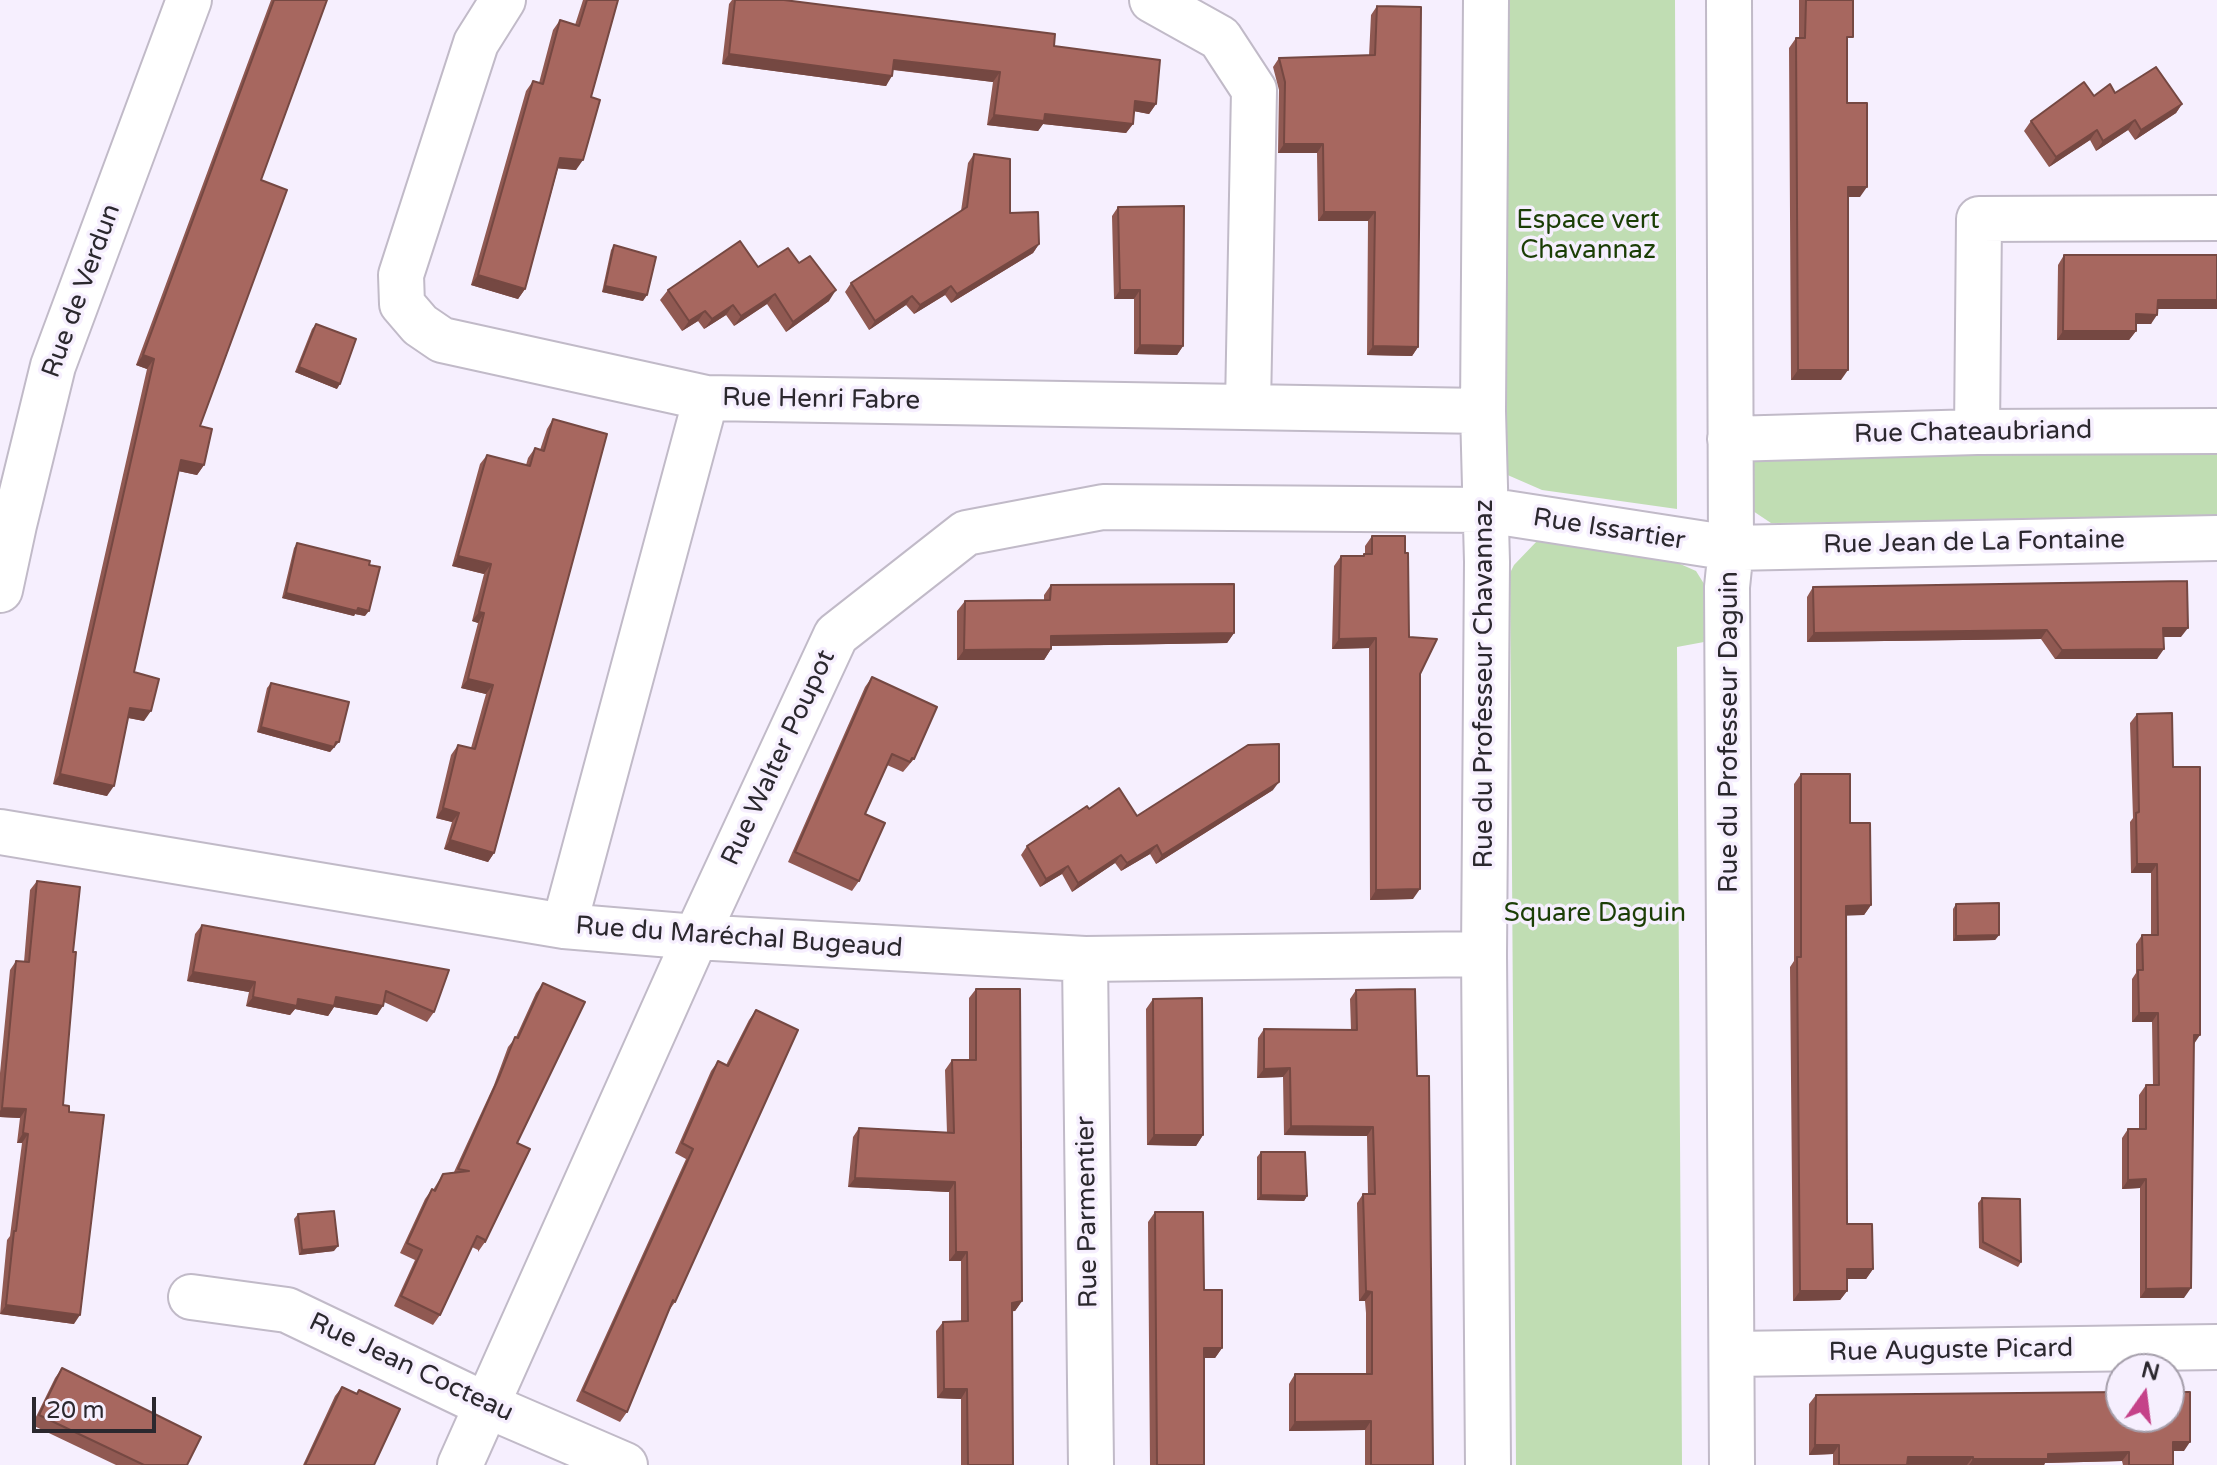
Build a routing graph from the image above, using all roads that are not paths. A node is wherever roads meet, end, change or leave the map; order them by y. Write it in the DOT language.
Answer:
graph roads {
  1 [pos="189,0"];
  2 [pos="503,0"];
  3 [pos="1152,0"];
  4 [pos="1486,0"];
  5 [pos="1729,0"];
  6 [pos="2217,218"];
  7 [pos="706,398"];
  8 [pos="1248,406"];
  9 [pos="1483,411"];
  10 [pos="2217,431"];
  11 [pos="1977,432"];
  12 [pos="1730,439"];
  13 [pos="1486,510"];
  14 [pos="2217,538"];
  15 [pos="1731,548"];
  16 [pos="0,590"];
  17 [pos="0,832"];
  18 [pos="564,926"];
  19 [pos="696,937"];
  20 [pos="1484,954"];
  21 [pos="1085,959"];
  22 [pos="191,1297"];
  23 [pos="2217,1347"];
  24 [pos="1732,1354"];
  25 [pos="486,1405"];
  26 [pos="460,1465"];
  27 [pos="625,1465"];
  28 [pos="1091,1465"];
  29 [pos="1488,1465"];
  30 [pos="1732,1465"];
  1 -- 16 [label="street, Rue de Verdun"];
  2 -- 7 [label="street"];
  3 -- 8 [label="street"];
  4 -- 9 [label="street, Rue du Professeur Chavannaz"];
  5 -- 12 [label="street, Rue du Professeur Daguin"];
  6 -- 11 [label="street"];
  7 -- 8 [label="street, Rue Henri Fabre"];
  7 -- 18 [label="street, Rue Henri Fabre"];
  8 -- 9 [label="street, Rue Henri Fabre"];
  9 -- 13 [label="street, Rue du Professeur Chavannaz"];
  10 -- 11 [label="street, Rue Chateaubriand"];
  11 -- 12 [label="street, Rue Chateaubriand"];
  12 -- 15 [label="street, Rue du Professeur Daguin"];
  13 -- 15 [label="street, Rue Issartier"];
  13 -- 19 [label="street, Rue Walter Poupot"];
  13 -- 20 [label="street, Rue du Professeur Chavannaz"];
  14 -- 15 [label="street, Rue Jean de La Fontaine"];
  15 -- 24 [label="street, Rue du Professeur Daguin"];
  17 -- 18 [label="street, Rue du Maréchal Bugeaud"];
  18 -- 19 [label="street, Rue du Maréchal Bugeaud"];
  19 -- 21 [label="street, Rue du Maréchal Bugeaud"];
  19 -- 25 [label="street, Rue Walter Poupot"];
  20 -- 21 [label="street, Rue du Maréchal Bugeaud"];
  20 -- 29 [label="street, Rue du Professeur Chavannaz"];
  21 -- 28 [label="street, Rue Parmentier"];
  22 -- 25 [label="street, Rue Jean Cocteau"];
  23 -- 24 [label="street, Rue Auguste Picard"];
  24 -- 30 [label="street, Rue du Professeur Daguin"];
  25 -- 26 [label="street, Rue Walter Poupot"];
  25 -- 27 [label="street, Rue Jean Cocteau"];
}
